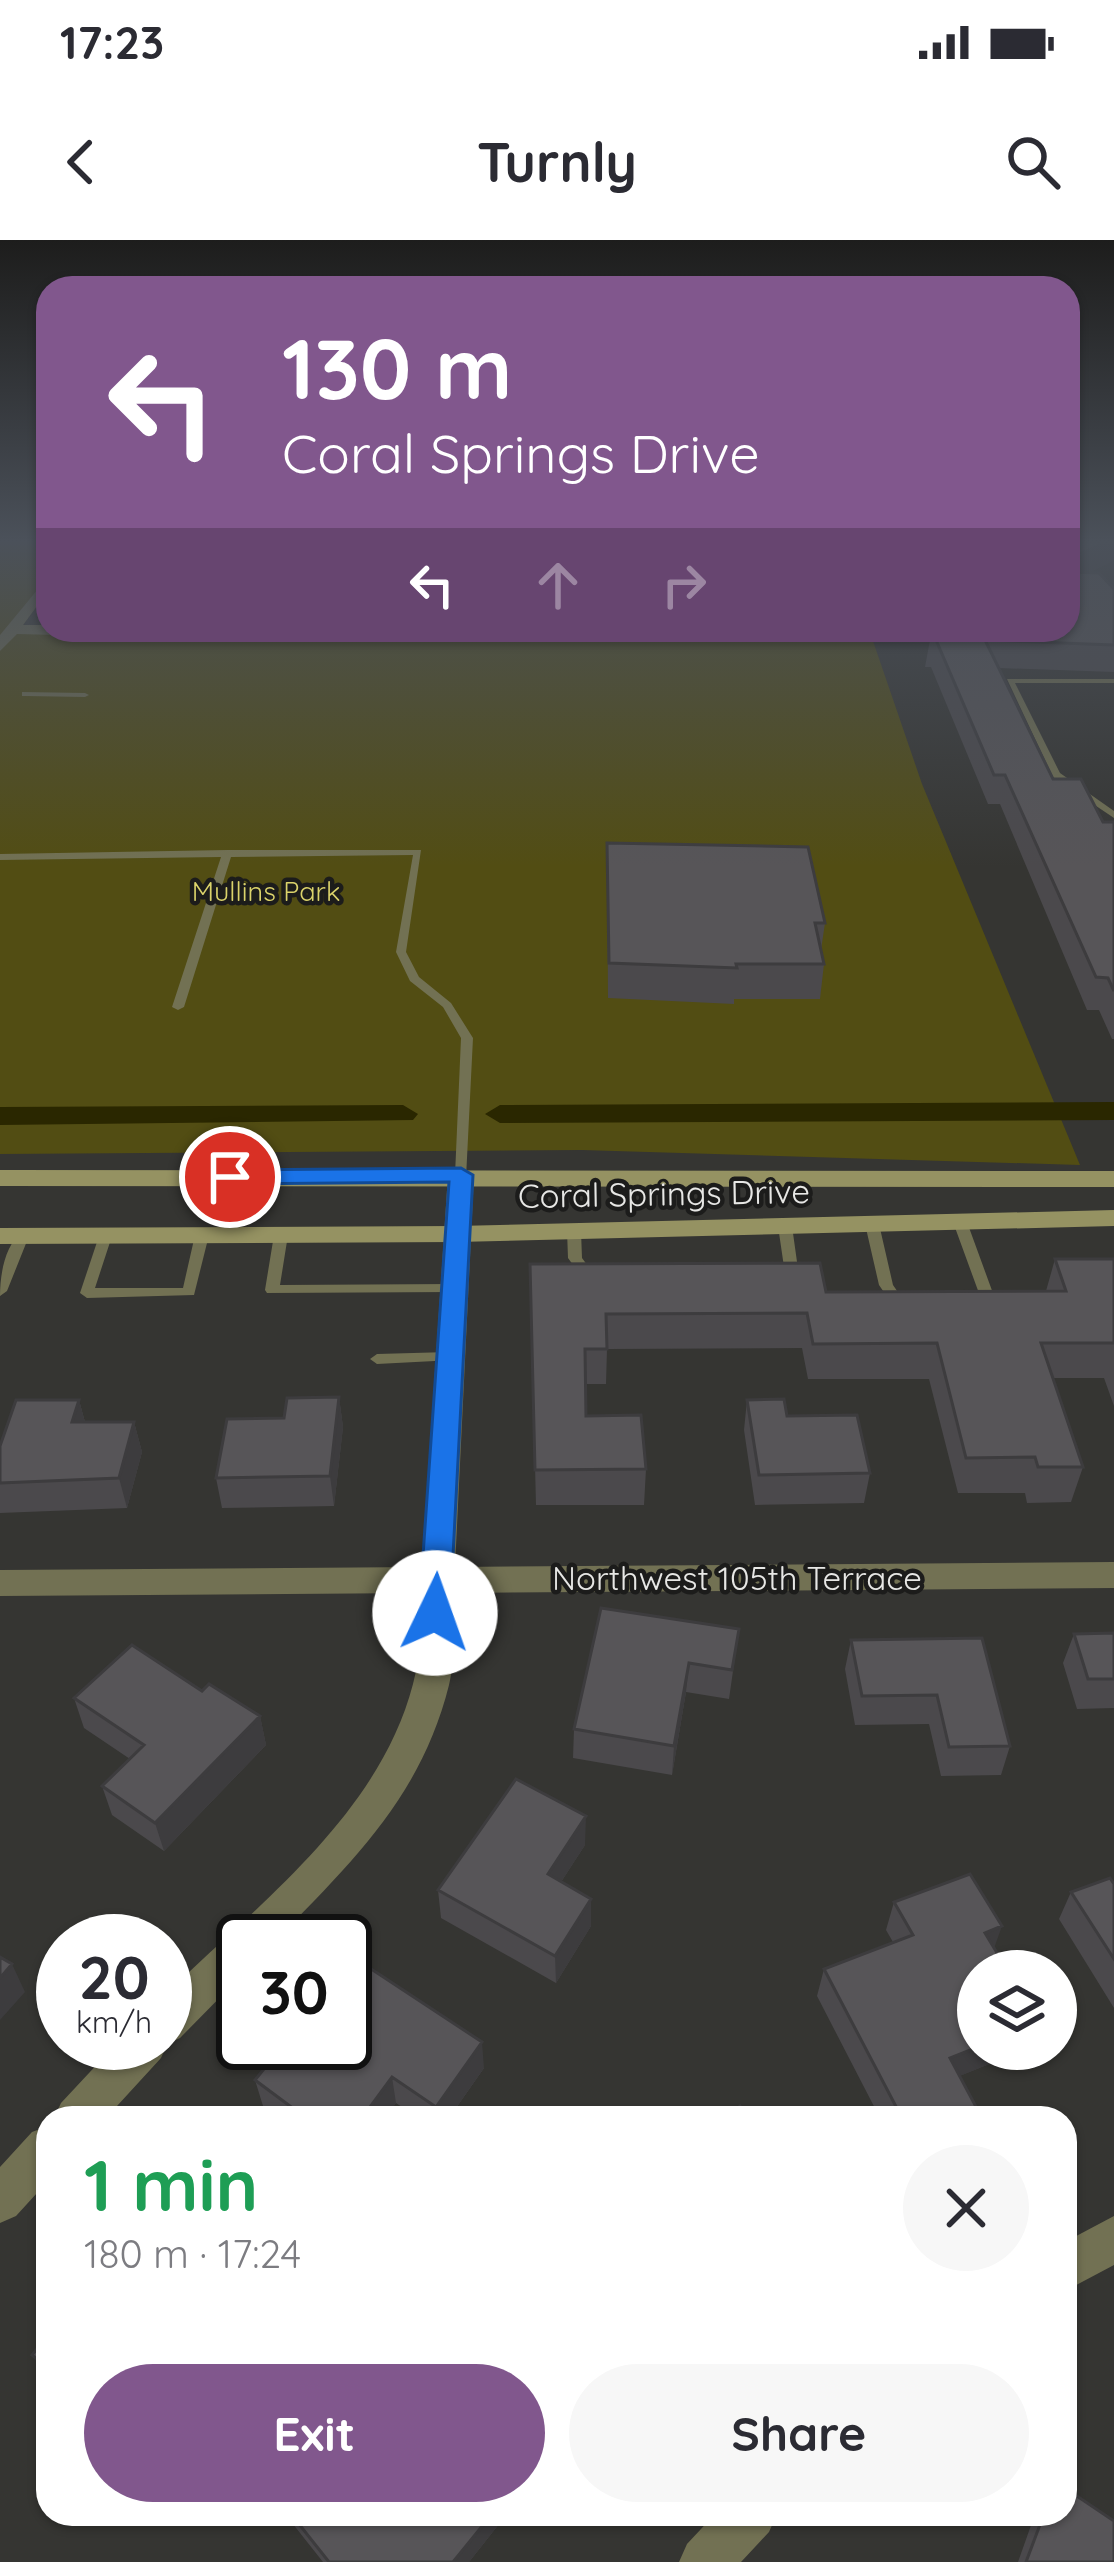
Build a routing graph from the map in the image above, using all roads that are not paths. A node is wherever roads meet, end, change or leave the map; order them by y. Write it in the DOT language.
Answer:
graph roads {
  1 [pos="1114,682"];
  2 [pos="25,694"];
  3 [pos="85,695"];
  4 [pos="1114,815"];
  5 [pos="227,853"];
  6 [pos="0,855"];
  7 [pos="178,1007"];
  8 [pos="461,1175"];
  9 [pos="0,1178"];
  10 [pos="1114,1179"];
  11 [pos="1114,1218"];
  12 [pos="960,1222"];
  13 [pos="872,1224"];
  14 [pos="785,1226"];
  15 [pos="574,1231"];
  16 [pos="457,1234"];
  17 [pos="202,1235"];
  18 [pos="281,1235"];
  19 [pos="11,1236"];
  20 [pos="105,1236"];
  21 [pos="757,1277"];
  22 [pos="616,1280"];
  23 [pos="454,1288"];
  24 [pos="0,1291"];
  25 [pos="911,1308"];
  26 [pos="956,1308"];
  27 [pos="377,1358"];
  28 [pos="449,1358"];
  29 [pos="1114,1575"];
  30 [pos="436,1579"];
  31 [pos="0,1583"];
  32 [pos="274,1914"];
  33 [pos="216,1972"];
  34 [pos="192,1997"];
  35 [pos="121,2070"];
  36 [pos="87,2106"];
  37 [pos="36,2162"];
  38 [pos="0,2200"];
  39 [pos="1114,2239"];
  40 [pos="1077,2261"];
  41 [pos="740,2526"];
  42 [pos="705,2562"];
  1 -- 4 [label="lane"];
  2 -- 3 [label="lane"];
  5 -- 6 [label="lane"];
  5 -- 7 [label="lane"];
  5 -- 8 [label="lane"];
  8 -- 9 [label="main road, Coral Springs Drive"];
  8 -- 10 [label="main road, Coral Springs Drive"];
  8 -- 16 [label="street"];
  11 -- 12 [label="main road, Coral Springs Drive"];
  12 -- 13 [label="main road, Coral Springs Drive"];
  12 -- 26 [label="lane"];
  13 -- 14 [label="main road, Coral Springs Drive"];
  13 -- 25 [label="lane"];
  14 -- 15 [label="main road, Coral Springs Drive"];
  14 -- 21 [label="lane"];
  15 -- 16 [label="main road, Coral Springs Drive"];
  15 -- 22 [label="lane"];
  16 -- 18 [label="main road, Coral Springs Drive"];
  16 -- 23 [label="street"];
  17 -- 18 [label="main road, Coral Springs Drive"];
  17 -- 20 [label="main road, Coral Springs Drive"];
  17 -- 20 [label="lane"];
  18 -- 23 [label="lane"];
  19 -- 20 [label="main road, Coral Springs Drive"];
  19 -- 24 [label="lane"];
  23 -- 28 [label="street"];
  27 -- 28 [label="lane"];
  28 -- 30 [label="street"];
  29 -- 30 [label="street, Northwest 105th Terrace"];
  30 -- 31 [label="street, Northwest 105th Terrace"];
  30 -- 32 [label="street"];
  33 -- 34 [label="street"];
  35 -- 36 [label="street"];
  37 -- 38 [label="street"];
  39 -- 40 [label="street"];
  41 -- 42 [label="street"];
}
